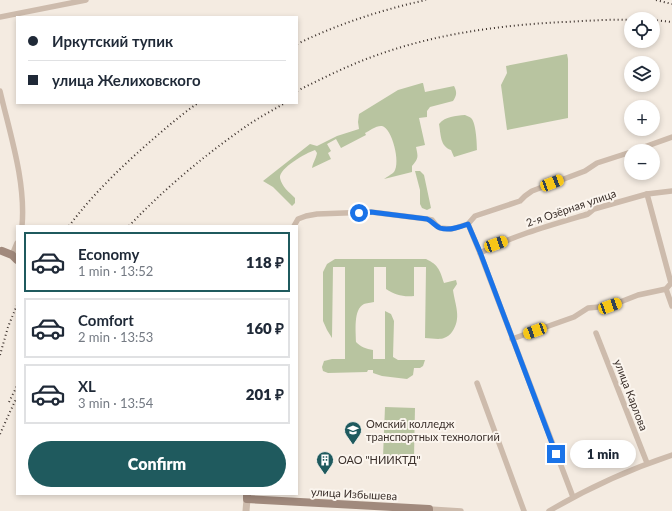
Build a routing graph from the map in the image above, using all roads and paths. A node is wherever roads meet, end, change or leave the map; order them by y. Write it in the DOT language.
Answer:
graph roads {
  1 [pos="86,0"];
  2 [pos="0,17"];
  3 [pos="0,91"];
  4 [pos="672,137"];
  5 [pos="652,144"];
  6 [pos="624,154"];
  7 [pos="672,191"];
  8 [pos="647,194"];
  9 [pos="468,224"];
  10 [pos="22,225"];
  11 [pos="295,225"];
  12 [pos="2,251"];
  13 [pos="480,252"];
  14 [pos="14,257"];
  15 [pos="672,283"];
  16 [pos="666,288"];
  17 [pos="672,306"];
  18 [pos="596,333"];
  19 [pos="512,339"];
  20 [pos="477,383"];
  21 [pos="672,455"];
  22 [pos="646,464"];
  23 [pos="247,497"];
  24 [pos="573,497"];
  25 [pos="429,510"];
  26 [pos="246,511"];
  27 [pos="460,511"];
  28 [pos="524,511"];
  29 [pos="549,511"];
  1 -- 2 [label="street"];
  3 -- 10 [label="street"];
  4 -- 5 [label="street"];
  6 -- 9 [label="street"];
  7 -- 8 [label="street, 2-я Озёрная улица"];
  8 -- 13 [label="street, 2-я Озёрная улица"];
  8 -- 15 [label="street"];
  9 -- 11 [label="street"];
  9 -- 13 [label="street"];
  12 -- 14 [label="main road"];
  13 -- 19 [label="street"];
  15 -- 16 [label="street"];
  16 -- 17 [label="street"];
  16 -- 19 [label="street"];
  18 -- 22 [label="street, улица Карлова"];
  19 -- 24 [label="street"];
  20 -- 28 [label="street"];
  21 -- 22 [label="street"];
  22 -- 24 [label="street"];
  23 -- 25 [label="main road, улица Избышева"];
  23 -- 26 [label="street"];
  24 -- 29 [label="street"];
  25 -- 27 [label="street, улица Избышева"];
}
